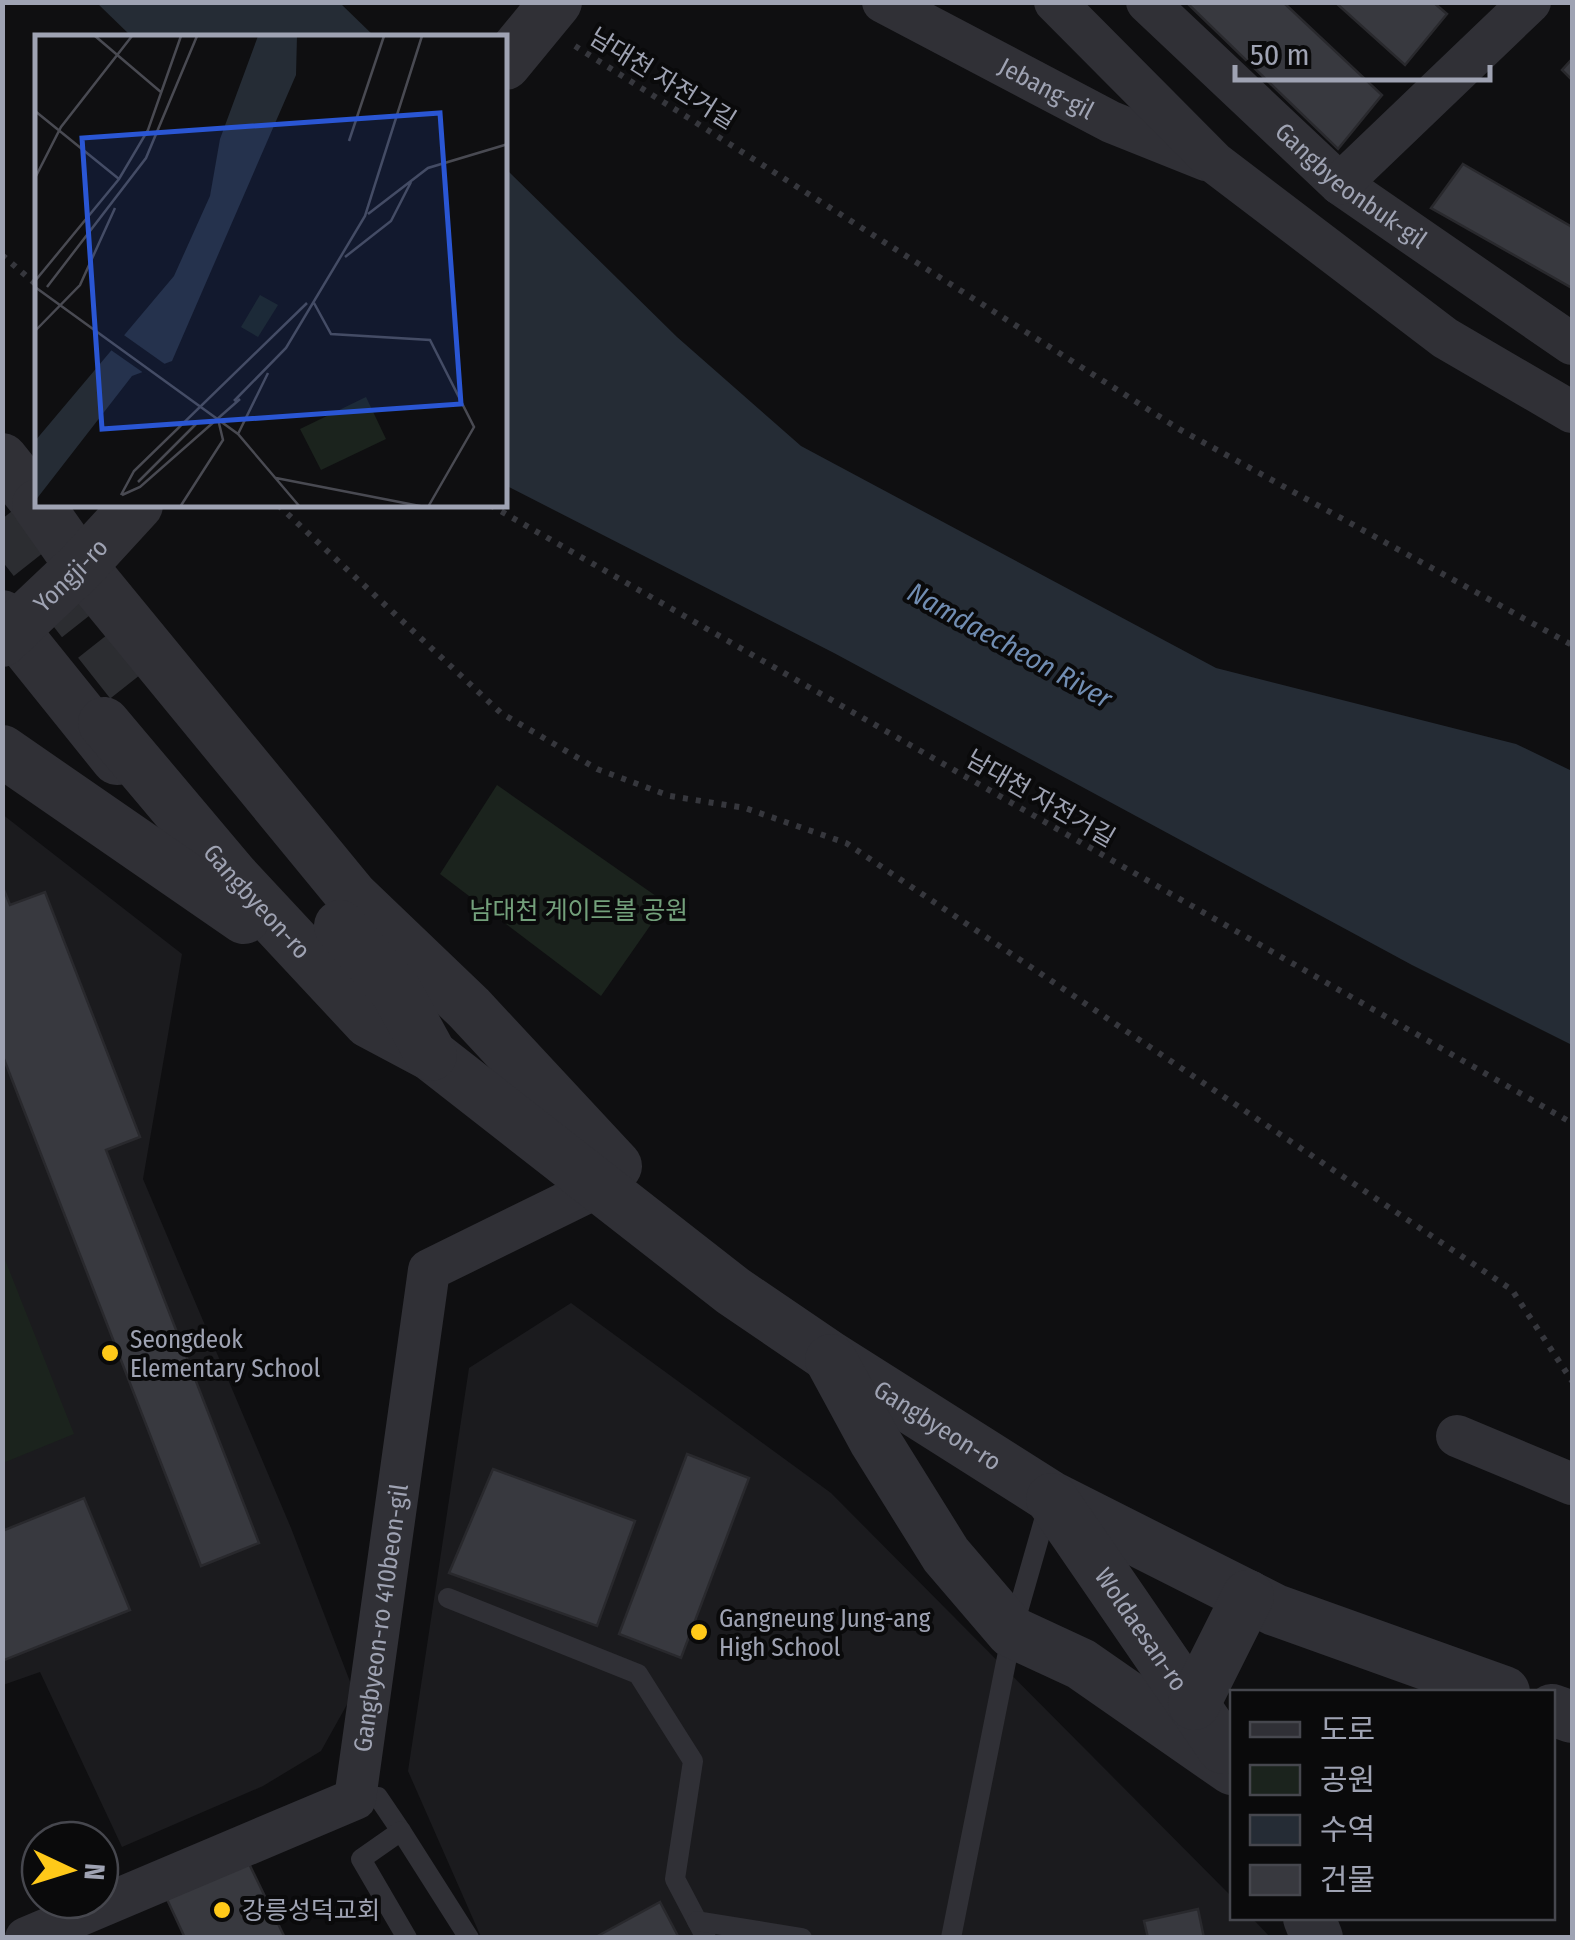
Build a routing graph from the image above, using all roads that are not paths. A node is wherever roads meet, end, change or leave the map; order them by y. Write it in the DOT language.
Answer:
graph roads {
  1 [pos="883,2"];
  2 [pos="1055,2"];
  3 [pos="1148,2"];
  4 [pos="1530,2"];
  5 [pos="564,23"];
  6 [pos="508,62"];
  7 [pos="1215,163"];
  8 [pos="1340,184"];
  9 [pos="1572,344"];
  10 [pos="1572,412"];
  11 [pos="2,459"];
  12 [pos="35,500"];
  13 [pos="41,508"];
  14 [pos="130,513"];
  15 [pos="81,566"];
  16 [pos="5,630"];
  17 [pos="122,708"];
  18 [pos="2,751"];
  19 [pos="246,918"];
  20 [pos="600,1186"];
  21 [pos="733,1292"];
  22 [pos="830,1357"];
  23 [pos="1457,1436"];
  24 [pos="1572,1484"];
  25 [pos="1050,1496"];
  26 [pos="1248,1596"];
  27 [pos="448,1598"];
  28 [pos="1012,1632"];
  29 [pos="1498,1690"];
  30 [pos="1194,1704"];
  31 [pos="1230,1762"];
  32 [pos="1230,1764"];
  33 [pos="355,1799"];
  34 [pos="401,1831"];
  35 [pos="702,1929"];
  36 [pos="26,1938"];
  37 [pos="408,1938"];
  38 [pos="469,1938"];
  39 [pos="802,1938"];
  40 [pos="951,1938"];
  1 -- 7 [label="street, Jebang-gil"];
  2 -- 7 [label="street"];
  3 -- 8 [label="street, Gangbyeonbuk-gil"];
  4 -- 8 [label="street"];
  5 -- 6 [label="street, bridge"];
  7 -- 10 [label="street"];
  8 -- 9 [label="street, Gangbyeonbuk-gil"];
  11 -- 12 [label="street"];
  13 -- 15 [label="street"];
  14 -- 15 [label="street, Yongji-ro"];
  15 -- 16 [label="street, Yongji-ro"];
  15 -- 21 [label="street"];
  16 -- 19 [label="street"];
  17 -- 20 [label="street, Gangbyeon-ro"];
  18 -- 19 [label="street"];
  19 -- 20 [label="street"];
  20 -- 21 [label="street, Gangbyeon-ro"];
  20 -- 33 [label="street, Gangbyeon-ro 410beon-gil"];
  21 -- 22 [label="street, Gangbyeon-ro"];
  22 -- 25 [label="street, Gangbyeon-ro"];
  22 -- 28 [label="street"];
  23 -- 24 [label="street"];
  25 -- 26 [label="street, Gangbyeon-ro"];
  25 -- 28 [label="lane"];
  25 -- 30 [label="street, Woldaesan-ro"];
  26 -- 29 [label="street, Gangbyeon-ro"];
  26 -- 30 [label="street"];
  27 -- 35 [label="lane"];
  28 -- 32 [label="street"];
  28 -- 40 [label="lane"];
  30 -- 31 [label="street, Woldaesan-ro"];
  33 -- 34 [label="lane"];
  33 -- 36 [label="street"];
  34 -- 37 [label="lane"];
  34 -- 38 [label="lane"];
  35 -- 39 [label="lane"];
}
